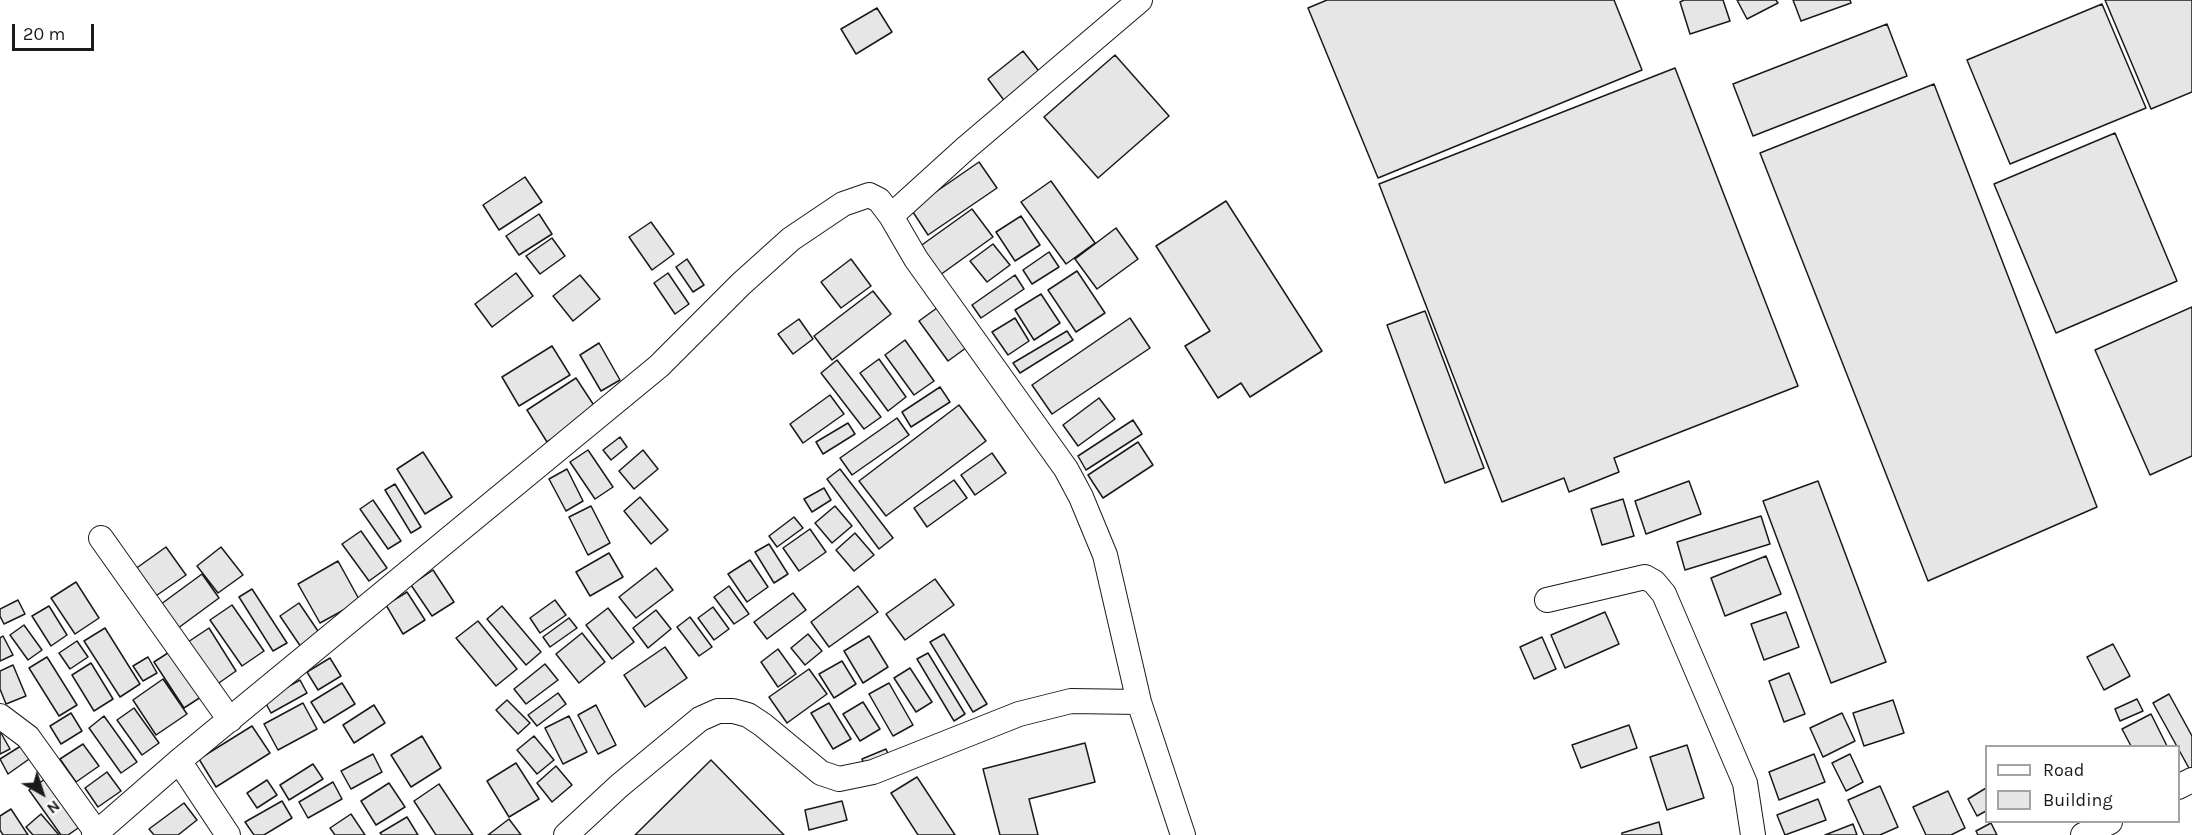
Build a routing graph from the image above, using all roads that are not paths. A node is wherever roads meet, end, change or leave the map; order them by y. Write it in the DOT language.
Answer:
graph roads {
  1 [pos="1140,0"];
  2 [pos="891,216"];
  3 [pos="101,538"];
  4 [pos="1547,600"];
  5 [pos="1139,702"];
  6 [pos="0,716"];
  7 [pos="230,720"];
  8 [pos="179,761"];
  9 [pos="2108,823"];
  10 [pos="96,834"];
  11 [pos="228,835"];
  12 [pos="566,835"];
  13 [pos="1184,835"];
  14 [pos="1753,835"];
  15 [pos="2083,835"];
  1 -- 2 [label="street"];
  2 -- 5 [label="street"];
  2 -- 7 [label="street"];
  3 -- 7 [label="street"];
  4 -- 14 [label="street"];
  5 -- 12 [label="street"];
  5 -- 13 [label="street"];
  6 -- 10 [label="street"];
  7 -- 8 [label="street"];
  8 -- 10 [label="street"];
  8 -- 11 [label="street"];
  9 -- 15 [label="street"];
}
